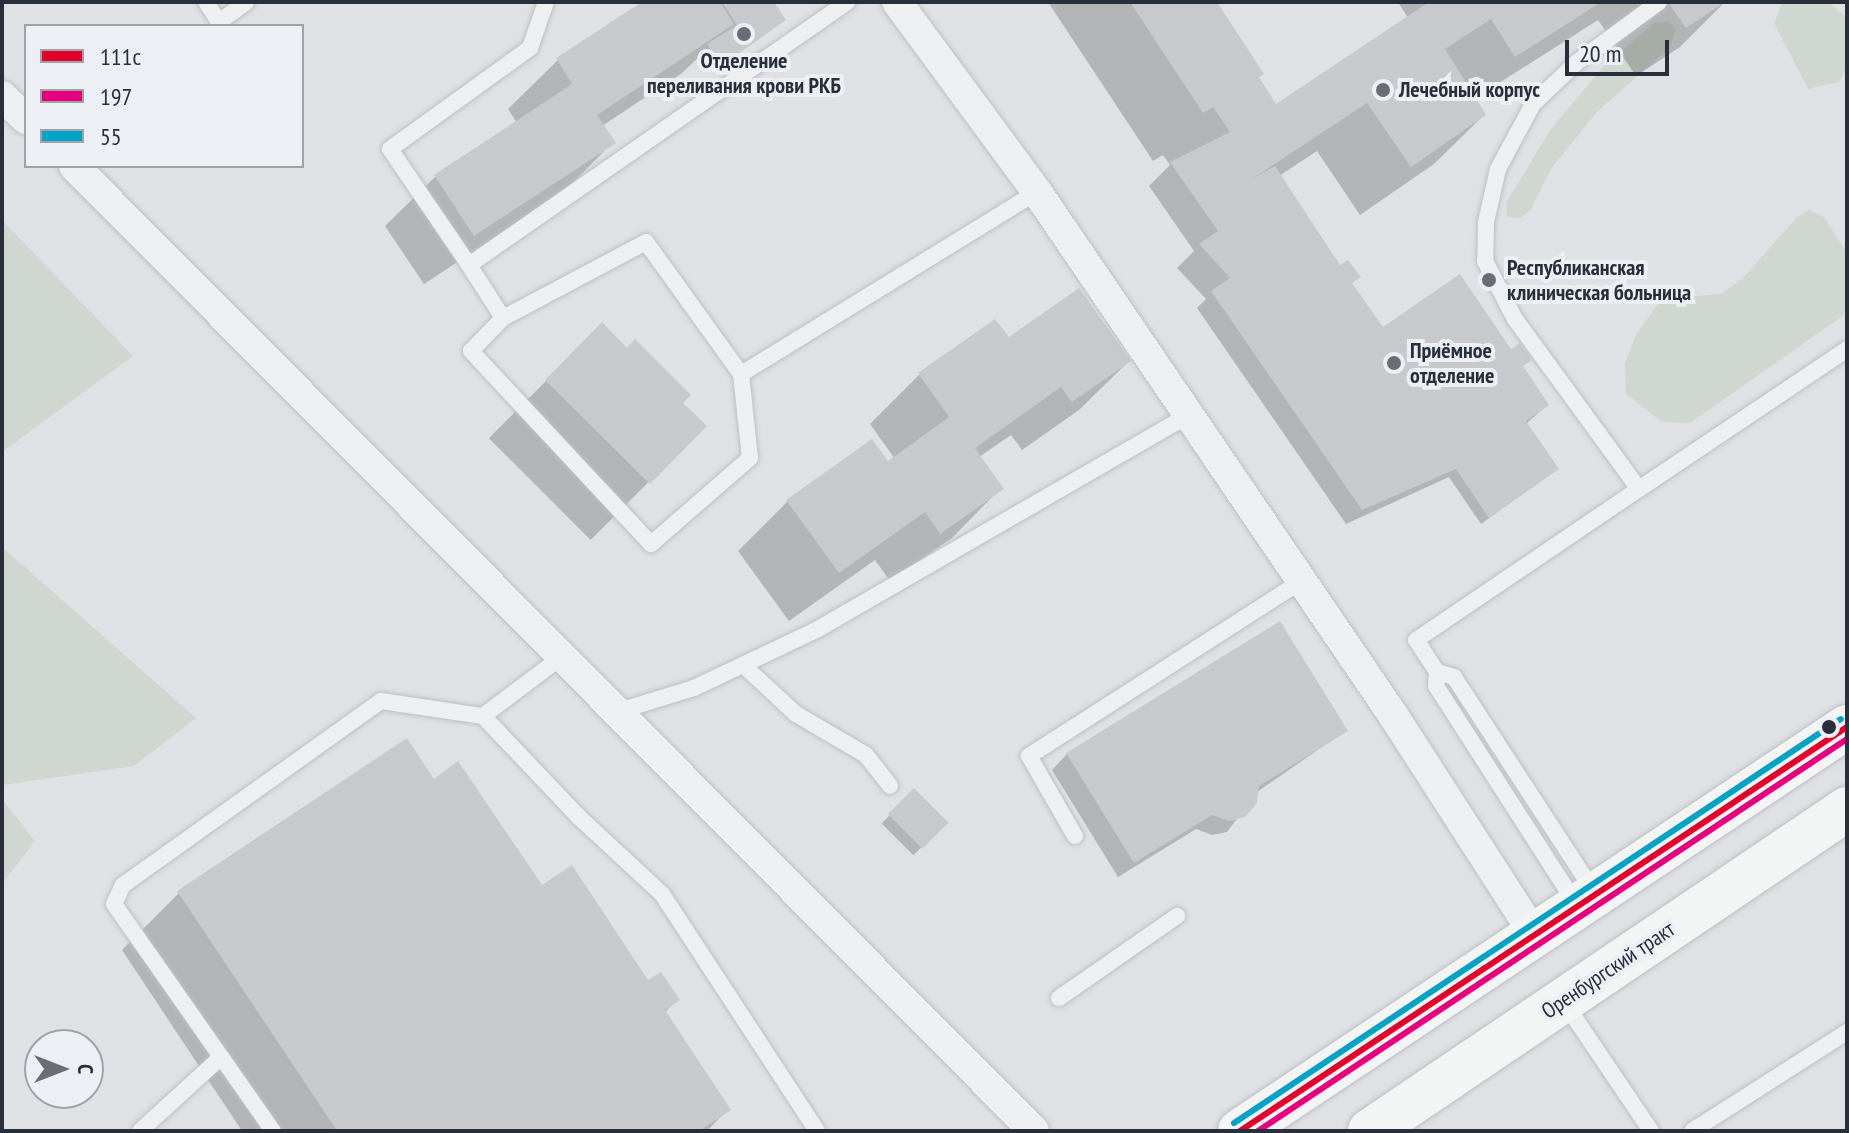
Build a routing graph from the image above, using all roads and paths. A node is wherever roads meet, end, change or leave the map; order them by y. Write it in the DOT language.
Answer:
graph roads {
  1 [pos="206,2"];
  2 [pos="247,2"];
  3 [pos="546,2"];
  4 [pos="848,2"];
  5 [pos="897,2"];
  6 [pos="1659,2"];
  7 [pos="2,96"];
  8 [pos="24,117"];
  9 [pos="76,168"];
  10 [pos="1037,192"];
  11 [pos="469,265"];
  12 [pos="503,318"];
  13 [pos="1847,349"];
  14 [pos="741,374"];
  15 [pos="1188,415"];
  16 [pos="1639,489"];
  17 [pos="1302,581"];
  18 [pos="559,659"];
  19 [pos="743,665"];
  20 [pos="619,711"];
  21 [pos="483,716"];
  22 [pos="1847,727"];
  23 [pos="890,786"];
  24 [pos="1847,809"];
  25 [pos="1075,836"];
  26 [pos="1587,902"];
  27 [pos="1177,916"];
  28 [pos="1536,937"];
  29 [pos="1059,998"];
  30 [pos="1563,1000"];
  31 [pos="1847,1032"];
  32 [pos="221,1057"];
  33 [pos="140,1131"];
  34 [pos="273,1131"];
  35 [pos="817,1131"];
  36 [pos="1034,1131"];
  37 [pos="1240,1131"];
  38 [pos="1370,1131"];
  39 [pos="1651,1131"];
  40 [pos="1692,1131"];
  1 -- 2 [label="lane"];
  3 -- 11 [label="lane"];
  4 -- 11 [label="lane"];
  5 -- 10 [label="street"];
  6 -- 16 [label="lane"];
  7 -- 8 [label="street"];
  9 -- 18 [label="street"];
  10 -- 14 [label="lane"];
  10 -- 15 [label="street"];
  11 -- 12 [label="lane"];
  12 -- 14 [label="lane"];
  12 -- 14 [label="lane"];
  13 -- 16 [label="lane"];
  15 -- 17 [label="street"];
  15 -- 19 [label="lane"];
  16 -- 26 [label="lane"];
  17 -- 25 [label="lane"];
  17 -- 28 [label="street"];
  18 -- 20 [label="street"];
  18 -- 21 [label="lane"];
  19 -- 20 [label="lane"];
  19 -- 23 [label="lane"];
  20 -- 36 [label="street"];
  21 -- 32 [label="lane"];
  21 -- 35 [label="lane"];
  22 -- 26 [label="main road"];
  24 -- 30 [label="main road, Оренбургский тракт"];
  26 -- 28 [label="main road"];
  27 -- 29 [label="lane"];
  28 -- 37 [label="main road"];
  30 -- 38 [label="main road, Оренбургский тракт"];
  30 -- 39 [label="lane"];
  31 -- 40 [label="lane"];
  32 -- 33 [label="lane"];
  32 -- 34 [label="lane"];
}
